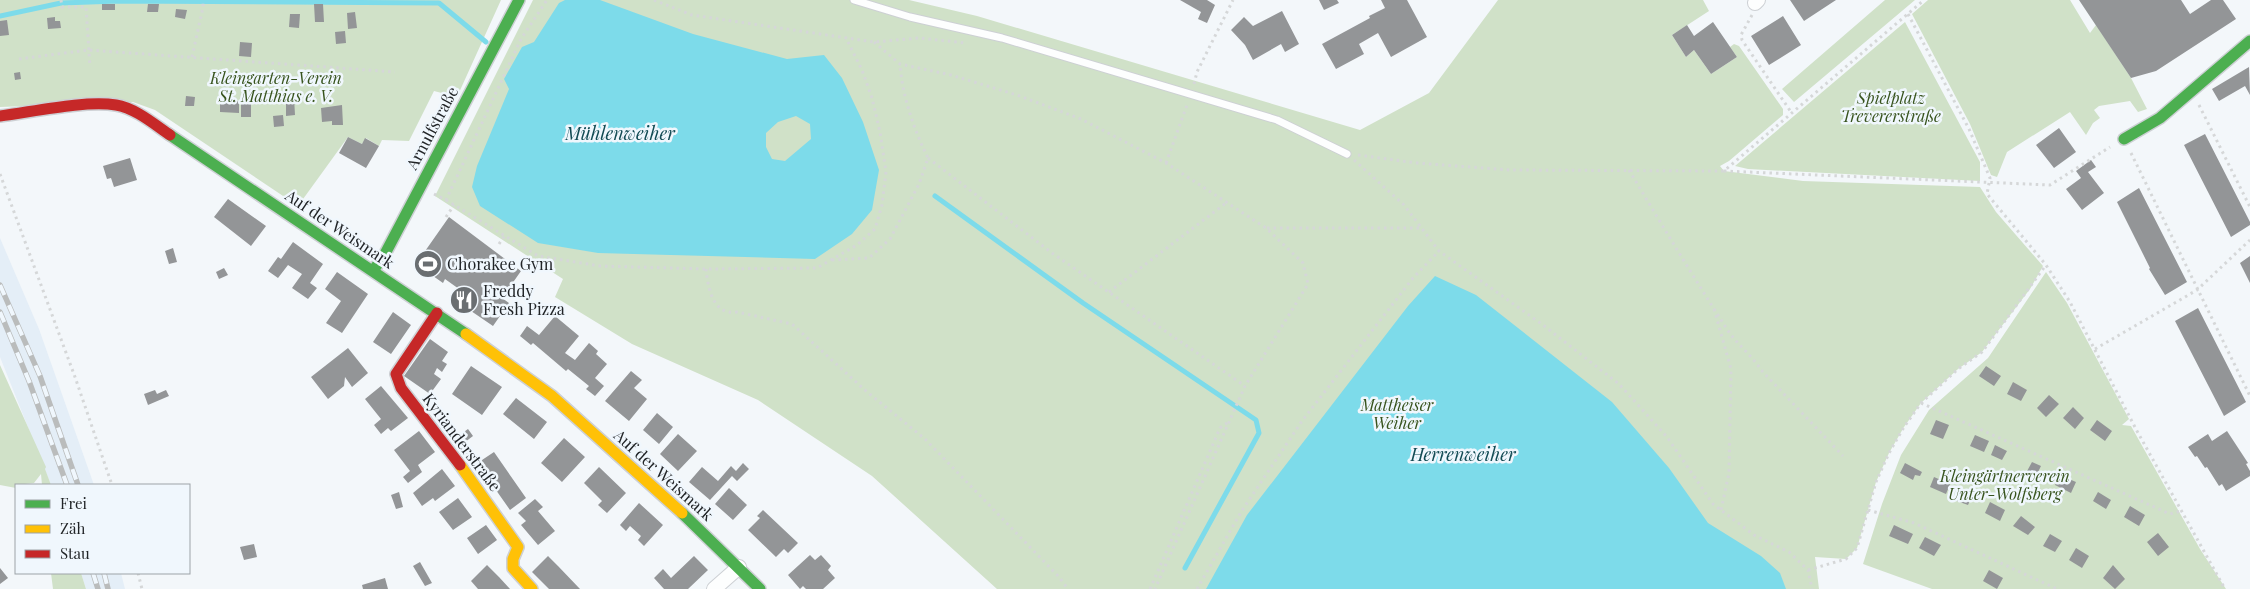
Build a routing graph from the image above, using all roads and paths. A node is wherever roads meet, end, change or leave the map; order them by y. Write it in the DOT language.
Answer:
graph roads {
  1 [pos="61,0"];
  2 [pos="203,0"];
  3 [pos="519,0"];
  4 [pos="547,0"];
  5 [pos="654,0"];
  6 [pos="854,0"];
  7 [pos="1233,0"];
  8 [pos="1924,0"];
  9 [pos="1757,1"];
  10 [pos="1908,14"];
  11 [pos="846,38"];
  12 [pos="2250,41"];
  13 [pos="874,42"];
  14 [pos="974,43"];
  15 [pos="88,50"];
  16 [pos="192,57"];
  17 [pos="19,59"];
  18 [pos="900,64"];
  19 [pos="90,67"];
  20 [pos="395,72"];
  21 [pos="2192,91"];
  22 [pos="1191,95"];
  23 [pos="1791,112"];
  24 [pos="0,116"];
  25 [pos="2124,139"];
  26 [pos="1347,154"];
  27 [pos="2093,156"];
  28 [pos="928,158"];
  29 [pos="2134,159"];
  30 [pos="1166,163"];
  31 [pos="1628,170"];
  32 [pos="1724,171"];
  33 [pos="0,174"];
  34 [pos="1990,182"];
  35 [pos="420,187"];
  36 [pos="446,200"];
  37 [pos="1226,203"];
  38 [pos="454,205"];
  39 [pos="2250,207"];
  40 [pos="446,217"];
  41 [pos="1266,228"];
  42 [pos="1422,228"];
  43 [pos="504,236"];
  44 [pos="2250,240"];
  45 [pos="499,244"];
  46 [pos="1439,251"];
  47 [pos="832,260"];
  48 [pos="2046,265"];
  49 [pos="706,269"];
  50 [pos="373,271"];
  51 [pos="2197,290"];
  52 [pos="1109,292"];
  53 [pos="1713,308"];
  54 [pos="437,313"];
  55 [pos="2095,349"];
  56 [pos="1246,386"];
  57 [pos="2250,396"];
  58 [pos="1921,403"];
  59 [pos="1228,422"];
  60 [pos="1843,456"];
  61 [pos="112,484"];
  62 [pos="1721,510"];
  63 [pos="1868,510"];
  64 [pos="2181,510"];
  65 [pos="739,566"];
  66 [pos="1808,570"];
  67 [pos="138,574"];
  68 [pos="142,589"];
  69 [pos="532,589"];
  70 [pos="714,589"];
  71 [pos="760,589"];
  72 [pos="1068,589"];
  73 [pos="1150,589"];
  74 [pos="1155,589"];
  75 [pos="1197,589"];
  76 [pos="1812,589"];
  77 [pos="2057,589"];
  78 [pos="2225,589"];
  1 -- 15 [label="path"];
  2 -- 16 [label="path"];
  3 -- 35 [label="street, Arnulfstraße"];
  4 -- 36 [label="path"];
  5 -- 11 [label="path"];
  6 -- 22 [label="lane"];
  7 -- 22 [label="path"];
  8 -- 10 [label="path"];
  9 -- 23 [label="path"];
  10 -- 23 [label="path"];
  10 -- 34 [label="path"];
  11 -- 13 [label="path"];
  11 -- 47 [label="path"];
  12 -- 21 [label="street"];
  13 -- 14 [label="path"];
  13 -- 18 [label="path"];
  15 -- 16 [label="path"];
  15 -- 17 [label="path"];
  15 -- 19 [label="path"];
  16 -- 20 [label="path"];
  18 -- 28 [label="path"];
  18 -- 30 [label="path"];
  21 -- 25 [label="street"];
  21 -- 39 [label="path"];
  22 -- 26 [label="lane"];
  22 -- 30 [label="path"];
  23 -- 32 [label="path"];
  24 -- 50 [label="street, Auf der Weismark"];
  26 -- 31 [label="path"];
  26 -- 42 [label="path"];
  27 -- 34 [label="path"];
  28 -- 47 [label="path"];
  28 -- 52 [label="path"];
  29 -- 51 [label="path"];
  30 -- 37 [label="path"];
  31 -- 32 [label="path"];
  31 -- 53 [label="path"];
  32 -- 34 [label="path"];
  33 -- 61 [label="path"];
  34 -- 48 [label="path"];
  35 -- 36 [label="path"];
  35 -- 50 [label="street, Arnulfstraße"];
  36 -- 38 [label="path"];
  37 -- 41 [label="path"];
  37 -- 52 [label="path"];
  38 -- 40 [label="path"];
  38 -- 43 [label="path"];
  41 -- 42 [label="path"];
  41 -- 56 [label="path"];
  42 -- 46 [label="path"];
  43 -- 45 [label="path"];
  43 -- 49 [label="path"];
  44 -- 51 [label="path"];
  46 -- 62 [label="path"];
  46 -- 75 [label="path"];
  47 -- 49 [label="path"];
  48 -- 55 [label="path"];
  48 -- 58 [label="path"];
  49 -- 72 [label="path"];
  50 -- 54 [label="street, Auf der Weismark"];
  51 -- 55 [label="path"];
  51 -- 57 [label="path"];
  52 -- 56 [label="path"];
  53 -- 60 [label="path"];
  53 -- 62 [label="path"];
  54 -- 65 [label="street, Auf der Weismark"];
  54 -- 69 [label="street, Kyrianderstraße"];
  55 -- 64 [label="path"];
  56 -- 59 [label="path"];
  58 -- 63 [label="path"];
  58 -- 64 [label="path"];
  59 -- 73 [label="path"];
  59 -- 74 [label="path"];
  62 -- 66 [label="path"];
  63 -- 66 [label="path"];
  63 -- 77 [label="path"];
  64 -- 78 [label="path"];
  65 -- 70 [label="street"];
  65 -- 71 [label="street, Auf der Weismark"];
  66 -- 76 [label="path"];
  67 -- 68 [label="path"];
}
